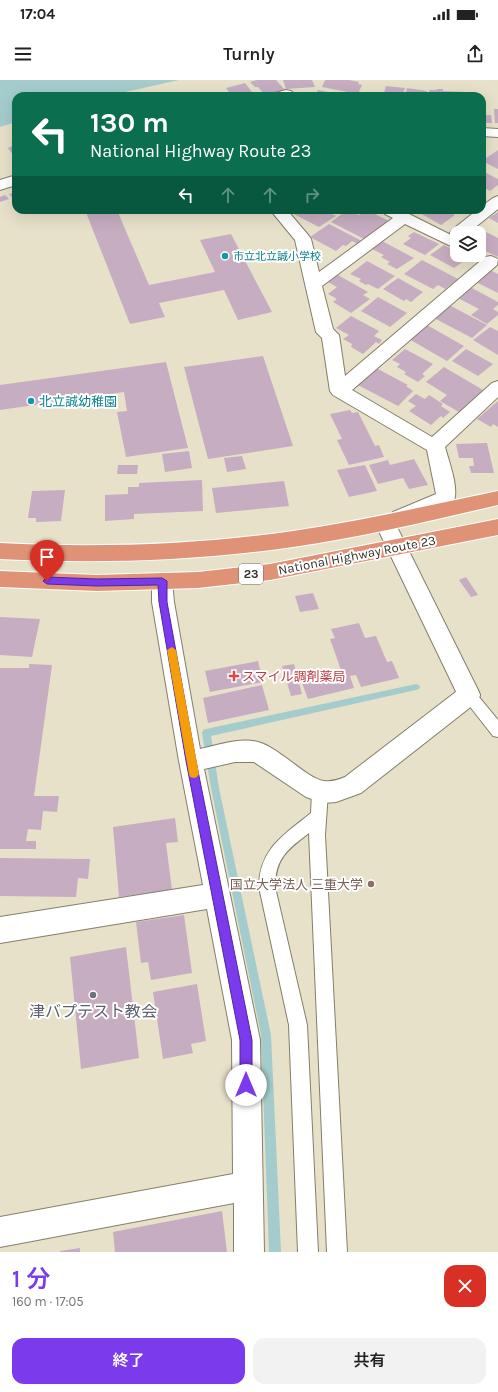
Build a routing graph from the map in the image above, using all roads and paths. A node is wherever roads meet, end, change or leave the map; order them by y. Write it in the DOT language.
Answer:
graph roads {
  1 [pos="486,132"];
  2 [pos="498,133"];
  3 [pos="12,181"];
  4 [pos="0,185"];
  5 [pos="498,201"];
  6 [pos="486,211"];
  7 [pos="282,214"];
  8 [pos="396,214"];
  9 [pos="483,214"];
  10 [pos="469,226"];
  11 [pos="450,236"];
  12 [pos="489,260"];
  13 [pos="313,284"];
  14 [pos="497,389"];
  15 [pos="339,390"];
  16 [pos="435,445"];
  17 [pos="498,498"];
  18 [pos="385,523"];
  19 [pos="498,527"];
  20 [pos="396,548"];
  21 [pos="0,551"];
  22 [pos="0,579"];
  23 [pos="162,581"];
  24 [pos="470,695"];
  25 [pos="498,731"];
  26 [pos="191,761"];
  27 [pos="320,792"];
  28 [pos="319,816"];
  29 [pos="218,895"];
  30 [pos="0,930"];
  31 [pos="247,1186"];
  32 [pos="0,1232"];
  33 [pos="249,1252"];
  34 [pos="308,1252"];
  35 [pos="337,1252"];
  1 -- 2 [label="street"];
  3 -- 4 [label="street"];
  5 -- 6 [label="street"];
  7 -- 13 [label="street"];
  8 -- 11 [label="street"];
  8 -- 13 [label="street"];
  9 -- 10 [label="street"];
  12 -- 15 [label="street"];
  13 -- 15 [label="street"];
  14 -- 16 [label="street"];
  15 -- 16 [label="street"];
  16 -- 18 [label="street"];
  17 -- 18 [label="highway, National Highway Route 23 / 23"];
  18 -- 20 [label="street"];
  18 -- 21 [label="highway, National Highway Route 23 / 23"];
  19 -- 20 [label="highway, National Highway Route 23 / 23"];
  20 -- 23 [label="highway, National Highway Route 23 / 23"];
  20 -- 24 [label="street"];
  22 -- 23 [label="highway, National Highway Route 23 / 23"];
  23 -- 26 [label="street"];
  24 -- 25 [label="lane"];
  24 -- 27 [label="street"];
  26 -- 27 [label="street"];
  26 -- 29 [label="street"];
  27 -- 28 [label="lane"];
  28 -- 34 [label="lane"];
  28 -- 35 [label="lane"];
  29 -- 30 [label="street"];
  29 -- 31 [label="street"];
  31 -- 32 [label="street"];
  31 -- 33 [label="street"];
}
